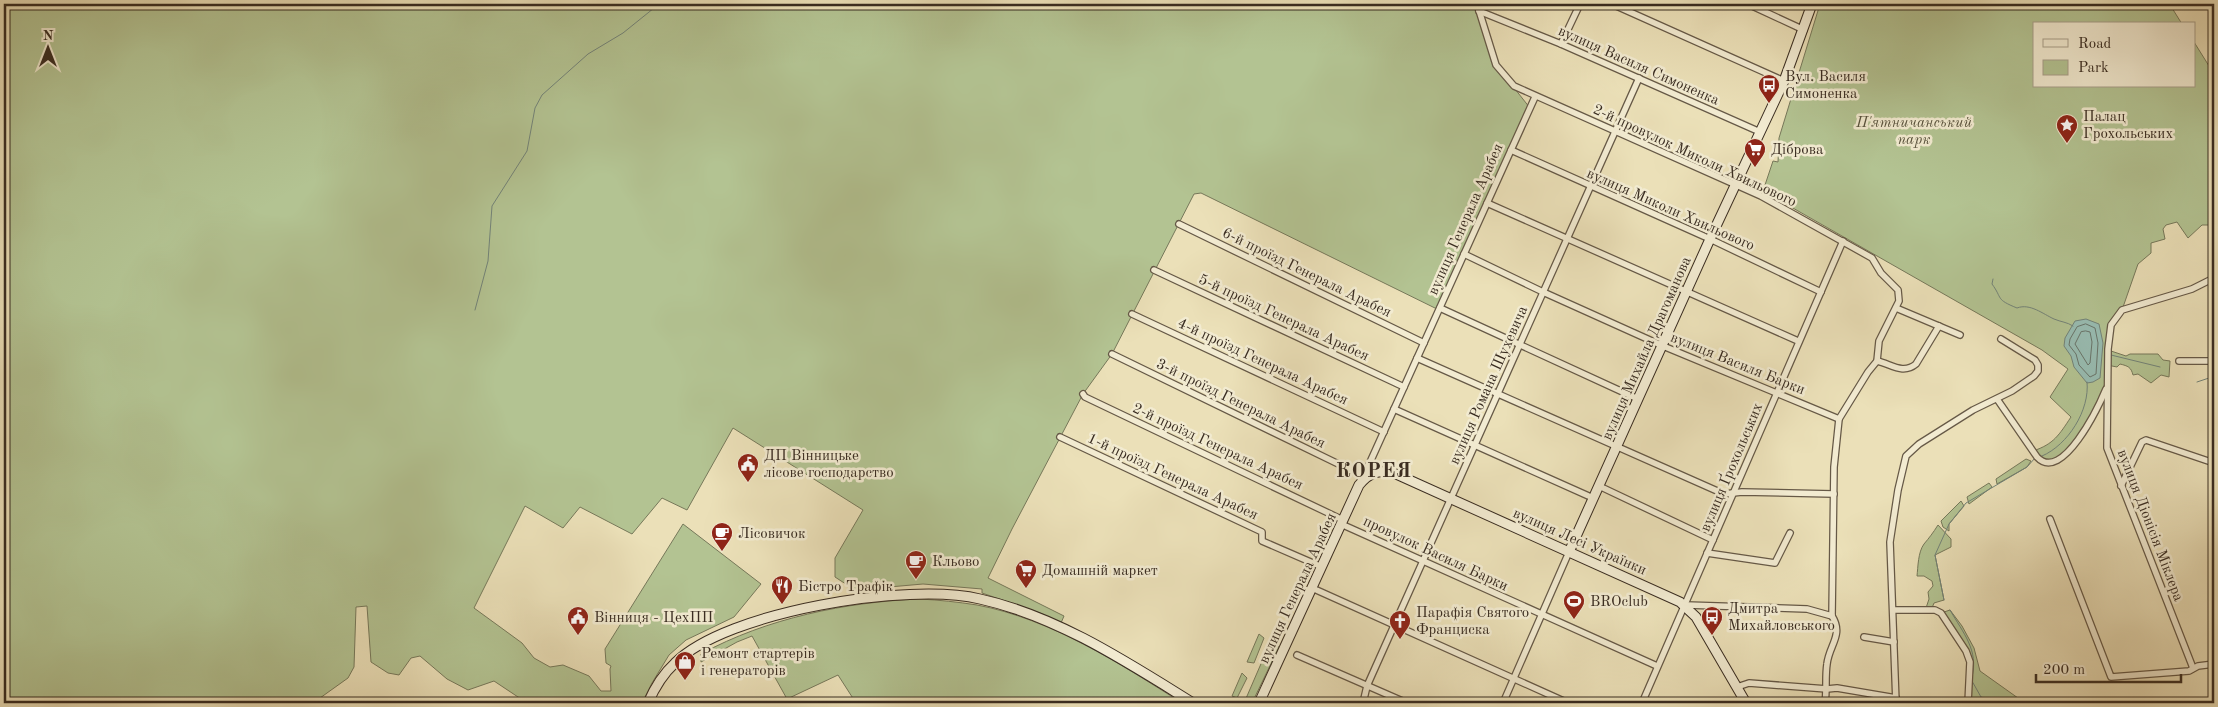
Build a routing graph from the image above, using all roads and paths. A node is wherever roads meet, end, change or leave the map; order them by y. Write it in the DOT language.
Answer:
graph roads {
  1 [pos="1477,4"];
  2 [pos="1580,4"];
  3 [pos="1612,4"];
  4 [pos="1748,4"];
  5 [pos="1812,4"];
  6 [pos="1479,11"];
  7 [pos="1804,30"];
  8 [pos="1561,44"];
  9 [pos="1639,78"];
  10 [pos="1784,81"];
  11 [pos="1535,97"];
  12 [pos="1615,132"];
  13 [pos="1760,132"];
  14 [pos="1511,150"];
  15 [pos="1735,186"];
  16 [pos="1590,187"];
  17 [pos="1487,203"];
  18 [pos="1179,224"];
  19 [pos="1710,239"];
  20 [pos="1566,240"];
  21 [pos="1843,241"];
  22 [pos="1464,254"];
  23 [pos="1154,270"];
  24 [pos="2214,278"];
  25 [pos="1543,292"];
  26 [pos="1821,292"];
  27 [pos="1687,293"];
  28 [pos="1440,308"];
  29 [pos="1896,308"];
  30 [pos="1132,314"];
  31 [pos="1939,326"];
  32 [pos="1960,336"];
  33 [pos="2001,340"];
  34 [pos="1798,341"];
  35 [pos="1424,343"];
  36 [pos="1520,344"];
  37 [pos="1663,346"];
  38 [pos="1112,354"];
  39 [pos="1417,358"];
  40 [pos="1877,361"];
  41 [pos="2179,361"];
  42 [pos="2214,361"];
  43 [pos="2107,385"];
  44 [pos="1404,387"];
  45 [pos="1777,392"];
  46 [pos="1084,394"];
  47 [pos="1498,395"];
  48 [pos="1638,399"];
  49 [pos="1997,399"];
  50 [pos="1394,409"];
  51 [pos="1839,419"];
  52 [pos="1384,432"];
  53 [pos="1060,437"];
  54 [pos="1475,444"];
  55 [pos="1617,447"];
  56 [pos="2214,463"];
  57 [pos="1370,464"];
  58 [pos="1396,474"];
  59 [pos="1360,480"];
  60 [pos="1599,486"];
  61 [pos="2121,486"];
  62 [pos="1732,493"];
  63 [pos="1834,494"];
  64 [pos="1594,498"];
  65 [pos="1450,499"];
  66 [pos="2050,519"];
  67 [pos="1342,522"];
  68 [pos="1790,533"];
  69 [pos="1713,540"];
  70 [pos="1569,552"];
  71 [pos="1707,553"];
  72 [pos="1423,562"];
  73 [pos="1322,567"];
  74 [pos="1312,588"];
  75 [pos="1686,605"];
  76 [pos="1893,610"];
  77 [pos="1542,616"];
  78 [pos="1832,616"];
  79 [pos="1394,626"];
  80 [pos="1864,638"];
  81 [pos="1894,642"];
  82 [pos="1297,655"];
  83 [pos="2214,664"];
  84 [pos="1657,666"];
  85 [pos="2193,668"];
  86 [pos="1514,680"];
  87 [pos="1367,686"];
  88 [pos="1737,687"];
  89 [pos="1827,689"];
  90 [pos="1896,701"];
  91 [pos="648,703"];
  92 [pos="1193,703"];
  93 [pos="1259,703"];
  94 [pos="1363,703"];
  95 [pos="1407,703"];
  96 [pos="1503,703"];
  97 [pos="1568,703"];
  98 [pos="1642,703"];
  99 [pos="1746,703"];
  100 [pos="1825,703"];
  101 [pos="1968,703"];
  1 -- 6 [label="street"];
  2 -- 8 [label="street"];
  3 -- 10 [label="street"];
  4 -- 7 [label="street"];
  5 -- 7 [label="main road, вулиця Михайла Драгоманова"];
  6 -- 8 [label="street, вулиця Василя Симоненка"];
  6 -- 11 [label="street"];
  7 -- 10 [label="main road, вулиця Михайла Драгоманова"];
  8 -- 9 [label="street, вулиця Василя Симоненка"];
  9 -- 12 [label="street, вулиця Романа Шухевича"];
  9 -- 13 [label="street, вулиця Василя Симоненка"];
  10 -- 13 [label="main road, вулиця Михайла Драгоманова"];
  11 -- 12 [label="street, 2-й провулок Миколи Хвильового"];
  11 -- 14 [label="street, вулиця Генерала Арабея"];
  12 -- 15 [label="street, 2-й провулок Миколи Хвильового"];
  12 -- 16 [label="street, вулиця Романа Шухевича"];
  13 -- 15 [label="main road, вулиця Михайла Драгоманова"];
  14 -- 16 [label="street, вулиця Миколи Хвильового"];
  14 -- 17 [label="street, вулиця Генерала Арабея"];
  15 -- 19 [label="main road, вулиця Михайла Драгоманова"];
  15 -- 21 [label="street, 2-й провулок Миколи Хвильового"];
  16 -- 19 [label="street, вулиця Миколи Хвильового"];
  16 -- 20 [label="street, вулиця Романа Шухевича"];
  17 -- 20 [label="street"];
  17 -- 22 [label="street, вулиця Генерала Арабея"];
  18 -- 35 [label="street, 6-й проїзд Генерала Арабея"];
  19 -- 26 [label="street, вулиця Миколи Хвильового"];
  19 -- 27 [label="main road, вулиця Михайла Драгоманова"];
  20 -- 25 [label="street, вулиця Романа Шухевича"];
  20 -- 27 [label="street"];
  21 -- 26 [label="street, вулиця Ґрохольських"];
  21 -- 29 [label="street, 2-й провулок Миколи Хвильового"];
  22 -- 25 [label="street, вулиця Василя Барки"];
  22 -- 28 [label="street, вулиця Генерала Арабея"];
  23 -- 44 [label="street, 5-й проїзд Генерала Арабея"];
  24 -- 43 [label="street, вулиця Діонісія Міклера"];
  25 -- 36 [label="street, вулиця Романа Шухевича"];
  25 -- 37 [label="street, вулиця Василя Барки"];
  26 -- 34 [label="street, вулиця Ґрохольських"];
  27 -- 34 [label="street"];
  27 -- 37 [label="main road, вулиця Михайла Драгоманова"];
  28 -- 35 [label="street, вулиця Генерала Арабея"];
  28 -- 36 [label="street"];
  29 -- 31 [label="street"];
  29 -- 40 [label="street"];
  30 -- 52 [label="street, 4-й проїзд Генерала Арабея"];
  31 -- 32 [label="street"];
  31 -- 40 [label="street"];
  33 -- 49 [label="street"];
  34 -- 45 [label="street, вулиця Ґрохольських"];
  35 -- 39 [label="street, вулиця Генерала Арабея"];
  36 -- 47 [label="street, вулиця Романа Шухевича"];
  36 -- 48 [label="street"];
  37 -- 45 [label="street, вулиця Василя Барки"];
  37 -- 48 [label="main road, вулиця Михайла Драгоманова"];
  38 -- 59 [label="street, 3-й проїзд Генерала Арабея"];
  39 -- 44 [label="street, вулиця Генерала Арабея"];
  39 -- 47 [label="street"];
  40 -- 51 [label="street"];
  41 -- 42 [label="street"];
  43 -- 49 [label="street"];
  43 -- 61 [label="street, вулиця Діонісія Міклера"];
  44 -- 50 [label="street, вулиця Генерала Арабея"];
  45 -- 51 [label="street, вулиця Василя Барки"];
  45 -- 62 [label="street, вулиця Ґрохольських"];
  46 -- 67 [label="street, 2-й проїзд Генерала Арабея"];
  47 -- 54 [label="street, вулиця Романа Шухевича"];
  47 -- 55 [label="street"];
  48 -- 55 [label="main road, вулиця Михайла Драгоманова"];
  49 -- 76 [label="street"];
  50 -- 52 [label="street, вулиця Генерала Арабея"];
  50 -- 54 [label="street"];
  51 -- 63 [label="street"];
  52 -- 57 [label="street, вулиця Генерала Арабея"];
  53 -- 73 [label="street, 1-й проїзд Генерала Арабея"];
  54 -- 64 [label="street"];
  54 -- 65 [label="street, вулиця Романа Шухевича"];
  55 -- 60 [label="main road, вулиця Михайла Драгоманова"];
  55 -- 62 [label="street"];
  56 -- 61 [label="street"];
  57 -- 58 [label="street"];
  57 -- 59 [label="street, вулиця Генерала Арабея"];
  58 -- 59 [label="main road, вулиця Лесі Українки"];
  58 -- 65 [label="main road, вулиця Лесі Українки"];
  59 -- 67 [label="main road, вулиця Генерала Арабея"];
  60 -- 64 [label="main road, вулиця Михайла Драгоманова"];
  60 -- 69 [label="street"];
  61 -- 85 [label="street, вулиця Діонісія Міклера"];
  62 -- 63 [label="street"];
  62 -- 69 [label="street, вулиця Ґрохольських"];
  63 -- 78 [label="street"];
  64 -- 70 [label="main road, вулиця Михайла Драгоманова"];
  65 -- 70 [label="main road, вулиця Лесі Українки"];
  65 -- 72 [label="street, вулиця Романа Шухевича"];
  66 -- 85 [label="street"];
  67 -- 72 [label="street, провулок Василя Барки"];
  67 -- 73 [label="main road, вулиця Генерала Арабея"];
  68 -- 71 [label="street"];
  69 -- 71 [label="street, вулиця Ґрохольських"];
  70 -- 75 [label="main road, вулиця Лесі Українки"];
  70 -- 77 [label="street, вулиця Михайла Драгоманова"];
  71 -- 75 [label="street, вулиця Ґрохольських"];
  72 -- 77 [label="street, провулок Василя Барки"];
  72 -- 79 [label="street, вулиця Романа Шухевича"];
  73 -- 74 [label="main road, вулиця Генерала Арабея"];
  74 -- 79 [label="street"];
  74 -- 93 [label="main road, вулиця Генерала Арабея"];
  75 -- 78 [label="street"];
  75 -- 84 [label="street, вулиця Ґрохольських"];
  75 -- 88 [label="main road, вулиця Лесі Українки"];
  76 -- 81 [label="street"];
  76 -- 101 [label="street"];
  77 -- 84 [label="street, провулок Василя Барки"];
  77 -- 86 [label="street, вулиця Михайла Драгоманова"];
  78 -- 89 [label="street"];
  79 -- 86 [label="street"];
  79 -- 87 [label="street, вулиця Романа Шухевича"];
  80 -- 81 [label="street"];
  81 -- 90 [label="street"];
  82 -- 87 [label="street"];
  83 -- 85 [label="street"];
  84 -- 98 [label="street, вулиця Ґрохольських"];
  86 -- 96 [label="street, вулиця Михайла Драгоманова"];
  86 -- 97 [label="street"];
  87 -- 94 [label="street, вулиця Романа Шухевича"];
  87 -- 95 [label="street"];
  88 -- 89 [label="street"];
  88 -- 99 [label="main road, вулиця Лесі Українки"];
  89 -- 90 [label="street"];
  89 -- 100 [label="street"];
  91 -- 92 [label="main road"];
}
